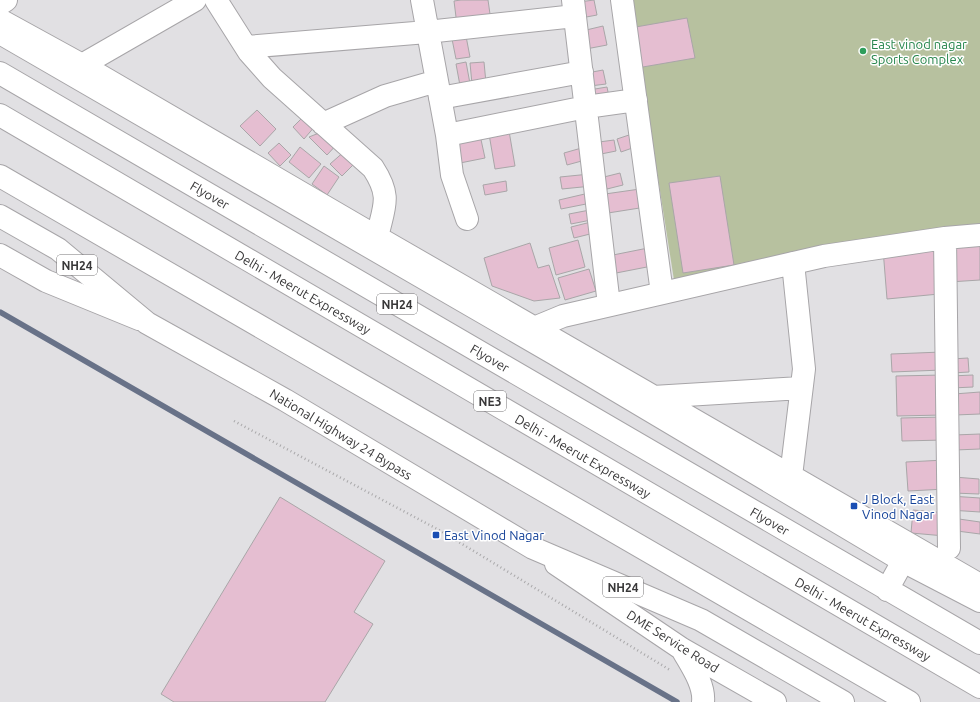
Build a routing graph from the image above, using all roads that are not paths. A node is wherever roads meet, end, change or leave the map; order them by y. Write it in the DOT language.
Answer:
graph roads {
  1 [pos="6,0"];
  2 [pos="195,0"];
  3 [pos="422,0"];
  4 [pos="622,0"];
  5 [pos="221,1"];
  6 [pos="0,4"];
  7 [pos="574,8"];
  8 [pos="0,20"];
  9 [pos="427,32"];
  10 [pos="0,33"];
  11 [pos="246,47"];
  12 [pos="82,65"];
  13 [pos="582,72"];
  14 [pos="0,73"];
  15 [pos="438,90"];
  16 [pos="636,100"];
  17 [pos="586,107"];
  18 [pos="0,115"];
  19 [pos="323,124"];
  20 [pos="447,135"];
  21 [pos="0,176"];
  22 [pos="0,216"];
  23 [pos="467,219"];
  24 [pos="980,235"];
  25 [pos="377,237"];
  26 [pos="945,238"];
  27 [pos="0,255"];
  28 [pos="793,263"];
  29 [pos="662,293"];
  30 [pos="610,305"];
  31 [pos="147,323"];
  32 [pos="534,328"];
  33 [pos="802,388"];
  34 [pos="653,397"];
  35 [pos="791,476"];
  36 [pos="533,548"];
  37 [pos="949,548"];
  38 [pos="902,561"];
  39 [pos="980,585"];
  40 [pos="887,590"];
  41 [pos="980,601"];
  42 [pos="980,643"];
  43 [pos="682,649"];
  44 [pos="980,687"];
  45 [pos="702,702"];
  46 [pos="775,702"];
  47 [pos="843,702"];
  48 [pos="909,702"];
  1 -- 6 [label="main road"];
  2 -- 12 [label="main road"];
  3 -- 9 [label="main road"];
  4 -- 16 [label="main road"];
  5 -- 11 [label="main road"];
  7 -- 9 [label="main road"];
  7 -- 13 [label="main road"];
  8 -- 12 [label="main road"];
  9 -- 11 [label="main road"];
  9 -- 15 [label="main road"];
  10 -- 38 [label="main road"];
  11 -- 19 [label="main road"];
  12 -- 25 [label="main road"];
  13 -- 15 [label="main road"];
  13 -- 17 [label="main road"];
  14 -- 40 [label="main road, Flyover / NH24"];
  15 -- 19 [label="main road"];
  15 -- 20 [label="main road"];
  16 -- 17 [label="main road"];
  16 -- 29 [label="main road"];
  17 -- 20 [label="main road"];
  17 -- 30 [label="main road"];
  18 -- 44 [label="main road, Delhi - Meerut Expressway / NE3"];
  19 -- 25 [label="main road"];
  20 -- 23 [label="main road"];
  21 -- 48 [label="main road"];
  22 -- 31 [label="main road, NH24"];
  24 -- 26 [label="main road"];
  25 -- 32 [label="main road"];
  26 -- 28 [label="main road"];
  26 -- 37 [label="main road"];
  27 -- 31 [label="main road"];
  28 -- 29 [label="main road"];
  28 -- 33 [label="main road"];
  29 -- 30 [label="main road"];
  30 -- 32 [label="main road"];
  31 -- 36 [label="main road, National Highway 24 Bypass / NH24"];
  32 -- 34 [label="main road"];
  33 -- 34 [label="main road"];
  33 -- 35 [label="main road"];
  34 -- 35 [label="main road"];
  35 -- 39 [label="main road"];
  36 -- 43 [label="main road, DME Service Road"];
  36 -- 47 [label="main road, NH24"];
  38 -- 40 [label="main road"];
  38 -- 41 [label="main road"];
  40 -- 42 [label="main road, Flyover / NH24"];
  43 -- 45 [label="main road"];
  43 -- 46 [label="main road, DME Service Road"];
}
